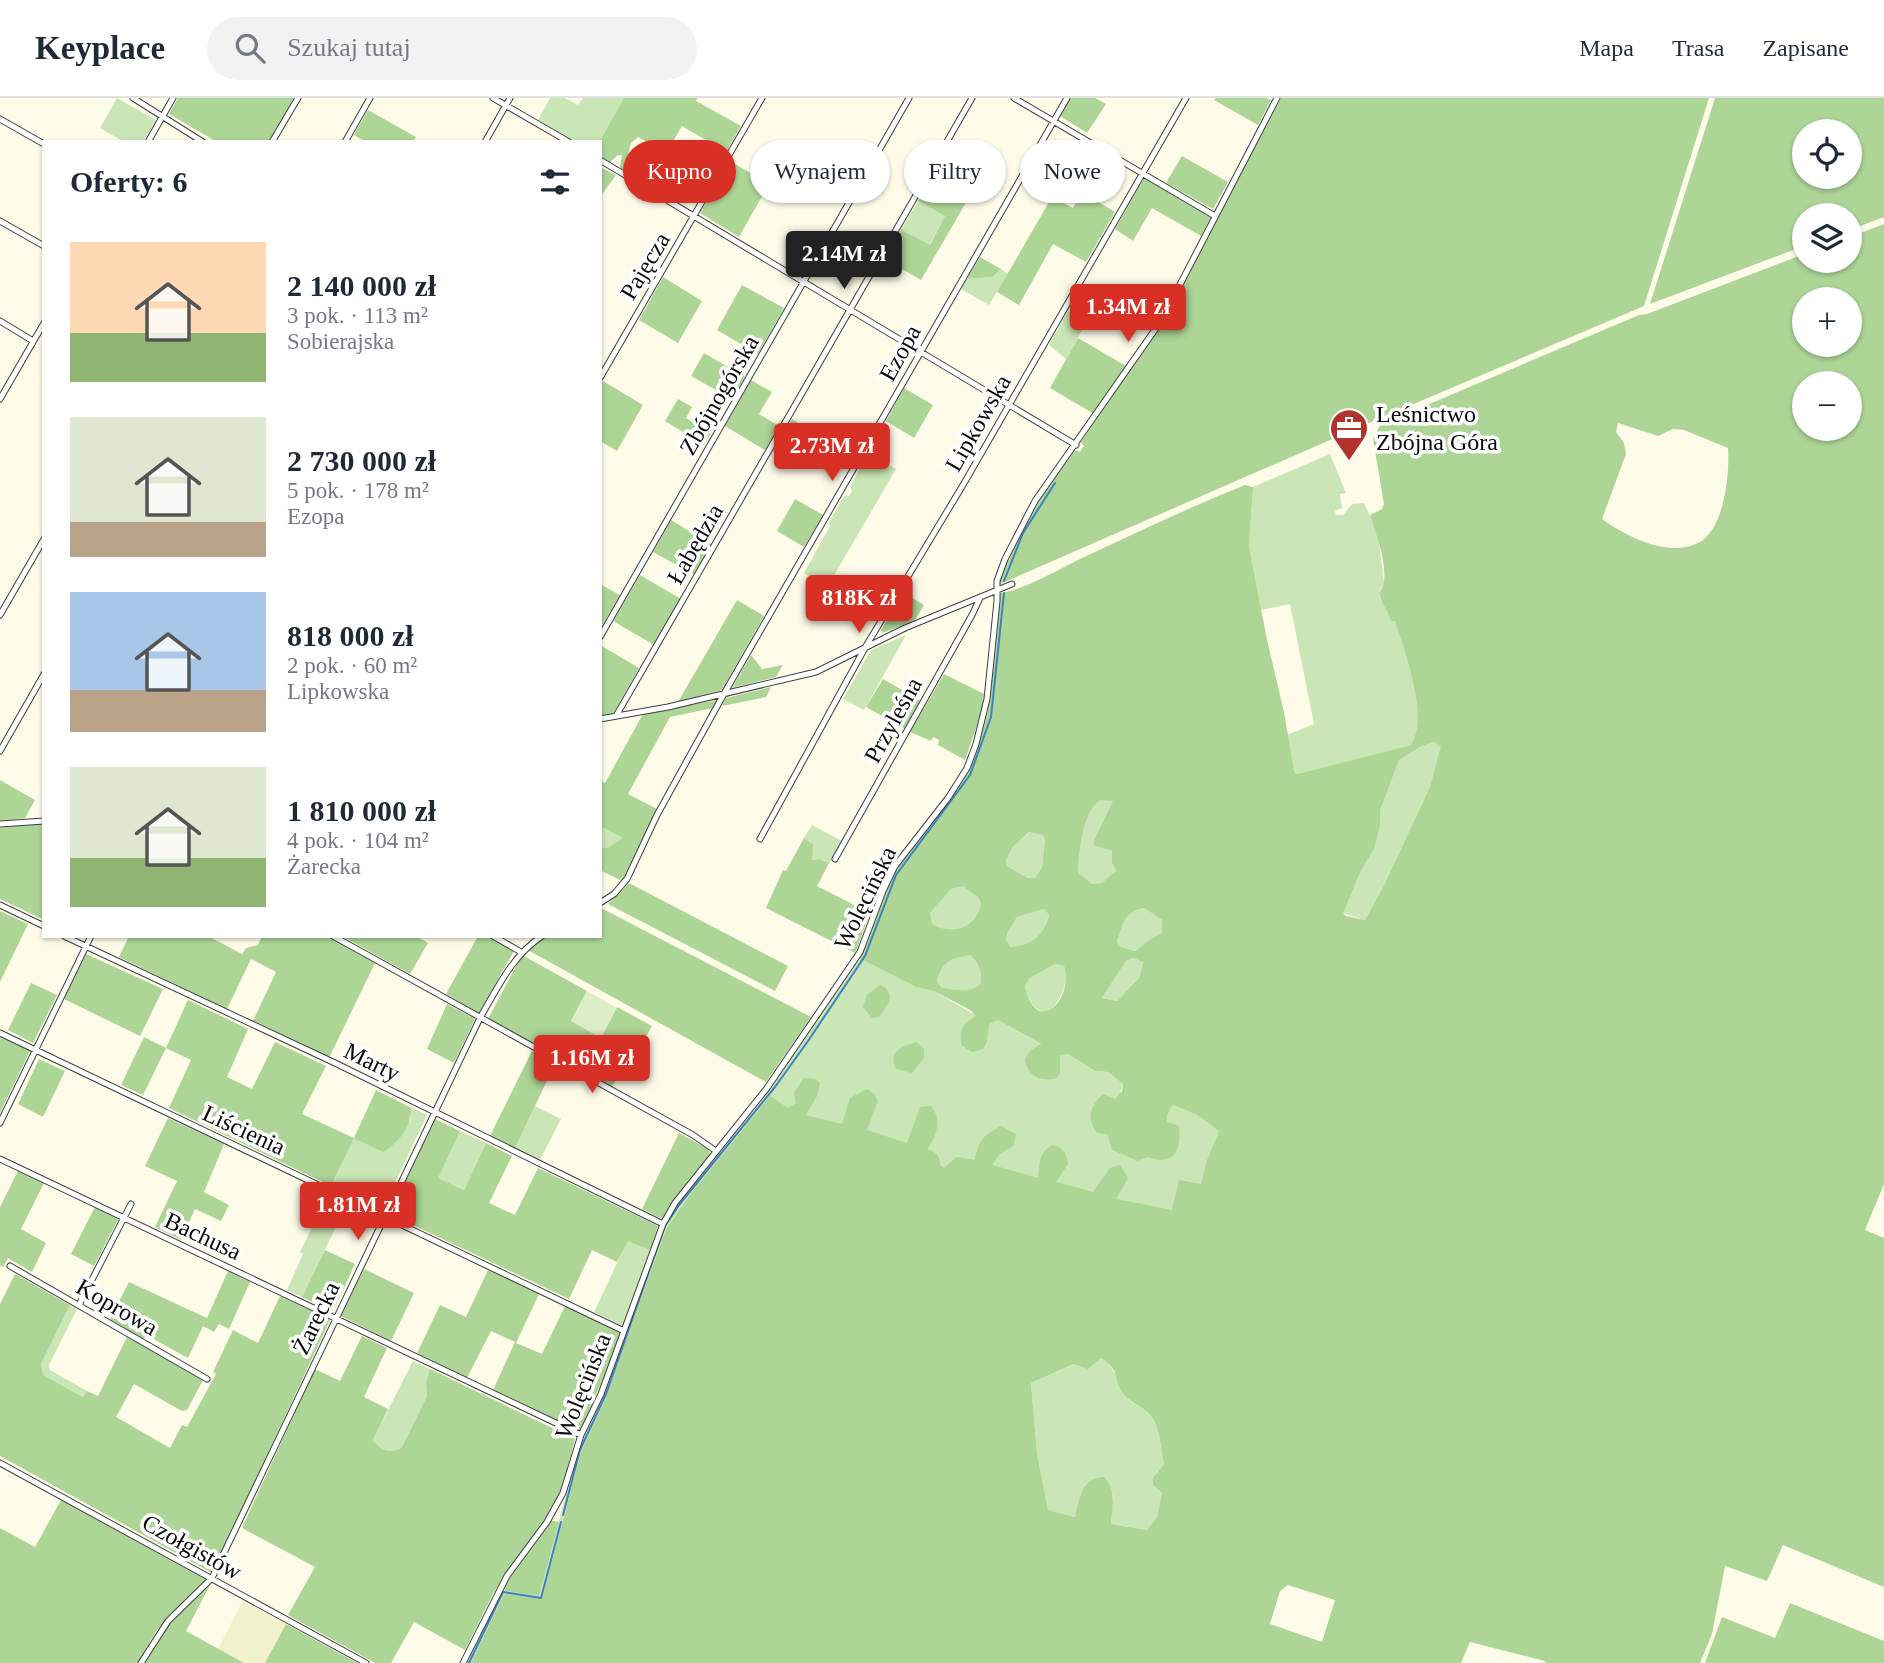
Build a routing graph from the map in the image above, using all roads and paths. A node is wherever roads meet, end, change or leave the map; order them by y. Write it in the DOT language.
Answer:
graph roads {
  1 [pos="133,98"];
  2 [pos="173,98"];
  3 [pos="298,98"];
  4 [pos="370,98"];
  5 [pos="493,98"];
  6 [pos="510,98"];
  7 [pos="762,98"];
  8 [pos="909,98"];
  9 [pos="972,98"];
  10 [pos="1014,98"];
  11 [pos="1067,98"];
  12 [pos="1186,98"];
  13 [pos="1277,98"];
  14 [pos="506,105"];
  15 [pos="163,116"];
  16 [pos="0,119"];
  17 [pos="1054,121"];
  18 [pos="149,140"];
  19 [pos="200,140"];
  20 [pos="273,140"];
  21 [pos="346,140"];
  22 [pos="486,140"];
  23 [pos="566,140"];
  24 [pos="42,143"];
  25 [pos="602,161"];
  26 [pos="1142,173"];
  27 [pos="695,216"];
  28 [pos="1215,216"];
  29 [pos="0,221"];
  30 [pos="42,245"];
  31 [pos="803,282"];
  32 [pos="850,310"];
  33 [pos="0,321"];
  34 [pos="42,326"];
  35 [pos="33,341"];
  36 [pos="920,352"];
  37 [pos="602,375"];
  38 [pos="0,400"];
  39 [pos="1009,405"];
  40 [pos="1076,444"];
  41 [pos="42,542"];
  42 [pos="1012,584"];
  43 [pos="997,590"];
  44 [pos="979,597"];
  45 [pos="0,615"];
  46 [pos="602,633"];
  47 [pos="866,646"];
  48 [pos="42,678"];
  49 [pos="725,692"];
  50 [pos="616,716"];
  51 [pos="602,719"];
  52 [pos="0,751"];
  53 [pos="42,821"];
  54 [pos="0,824"];
  55 [pos="760,839"];
  56 [pos="835,859"];
  57 [pos="602,902"];
  58 [pos="0,905"];
  59 [pos="42,925"];
  60 [pos="68,938"];
  61 [pos="90,938"];
  62 [pos="337,938"];
  63 [pos="497,938"];
  64 [pos="540,938"];
  65 [pos="85,947"];
  66 [pos="522,952"];
  67 [pos="480,1018"];
  68 [pos="0,1033"];
  69 [pos="35,1051"];
  70 [pos="434,1113"];
  71 [pos="0,1123"];
  72 [pos="716,1151"];
  73 [pos="0,1159"];
  74 [pos="131,1204"];
  75 [pos="384,1217"];
  76 [pos="124,1218"];
  77 [pos="663,1224"];
  78 [pos="10,1266"];
  79 [pos="79,1306"];
  80 [pos="336,1318"];
  81 [pos="624,1332"];
  82 [pos="207,1379"];
  83 [pos="581,1435"];
  84 [pos="0,1462"];
  85 [pos="212,1578"];
  86 [pos="141,1663"];
  87 [pos="366,1663"];
  88 [pos="463,1663"];
  1 -- 15 [label="street"];
  2 -- 15 [label="street"];
  3 -- 20 [label="street"];
  4 -- 21 [label="street"];
  5 -- 14 [label="street"];
  6 -- 14 [label="street"];
  7 -- 27 [label="street, Pajęcza"];
  8 -- 31 [label="street, Zbójnogórska"];
  9 -- 32 [label="street, Łabędzia"];
  10 -- 17 [label="street"];
  11 -- 17 [label="street, Ezopa"];
  12 -- 26 [label="street, Lipkowska"];
  13 -- 28 [label="street, Wolęcińska"];
  14 -- 22 [label="street"];
  14 -- 23 [label="street"];
  15 -- 18 [label="street"];
  15 -- 19 [label="street"];
  16 -- 24 [label="street"];
  17 -- 26 [label="street"];
  17 -- 36 [label="street, Ezopa"];
  25 -- 27 [label="street"];
  26 -- 28 [label="street"];
  26 -- 39 [label="street, Lipkowska"];
  27 -- 31 [label="street"];
  27 -- 37 [label="street, Pajęcza"];
  28 -- 40 [label="street, Wolęcińska"];
  29 -- 30 [label="street"];
  31 -- 32 [label="street"];
  31 -- 46 [label="street, Zbójnogórska"];
  32 -- 36 [label="street"];
  32 -- 50 [label="street, Łabędzia"];
  33 -- 35 [label="street"];
  34 -- 35 [label="street"];
  35 -- 38 [label="street"];
  36 -- 39 [label="street"];
  36 -- 49 [label="street, Ezopa"];
  39 -- 40 [label="street"];
  39 -- 47 [label="street, Lipkowska"];
  40 -- 43 [label="street, Wolęcińska"];
  41 -- 45 [label="street"];
  42 -- 43 [label="street"];
  43 -- 44 [label="street"];
  43 -- 72 [label="street, Wolęcińska"];
  44 -- 47 [label="street"];
  44 -- 56 [label="street, Przyleśna"];
  47 -- 49 [label="street"];
  47 -- 55 [label="street, Lipkowska"];
  48 -- 52 [label="street"];
  49 -- 50 [label="street"];
  49 -- 57 [label="street, Ezopa"];
  50 -- 51 [label="street"];
  53 -- 54 [label="street"];
  58 -- 59 [label="street"];
  60 -- 65 [label="street, Marty"];
  61 -- 65 [label="street"];
  62 -- 67 [label="street"];
  63 -- 66 [label="street"];
  64 -- 66 [label="street, Żarecka"];
  65 -- 69 [label="street"];
  65 -- 70 [label="street, Marty"];
  66 -- 67 [label="street, Żarecka"];
  67 -- 70 [label="street, Żarecka"];
  67 -- 72 [label="street"];
  68 -- 69 [label="street, Liścienia"];
  69 -- 71 [label="street"];
  69 -- 75 [label="street, Liścienia"];
  70 -- 75 [label="street, Żarecka"];
  70 -- 77 [label="street, Marty"];
  72 -- 77 [label="street, Wolęcińska"];
  73 -- 76 [label="street, Bachusa"];
  74 -- 76 [label="street"];
  75 -- 80 [label="street, Żarecka"];
  75 -- 81 [label="street, Liścienia"];
  76 -- 79 [label="street"];
  76 -- 80 [label="street, Bachusa"];
  77 -- 81 [label="street, Wolęcińska"];
  78 -- 79 [label="street, Koprowa"];
  79 -- 82 [label="street, Koprowa"];
  80 -- 83 [label="street, Bachusa"];
  80 -- 85 [label="street, Żarecka"];
  81 -- 83 [label="street, Wolęcińska"];
  83 -- 88 [label="street, Wolęcińska"];
  84 -- 85 [label="street, Czołgistów"];
  85 -- 86 [label="street"];
  85 -- 87 [label="street, Czołgistów"];
}
